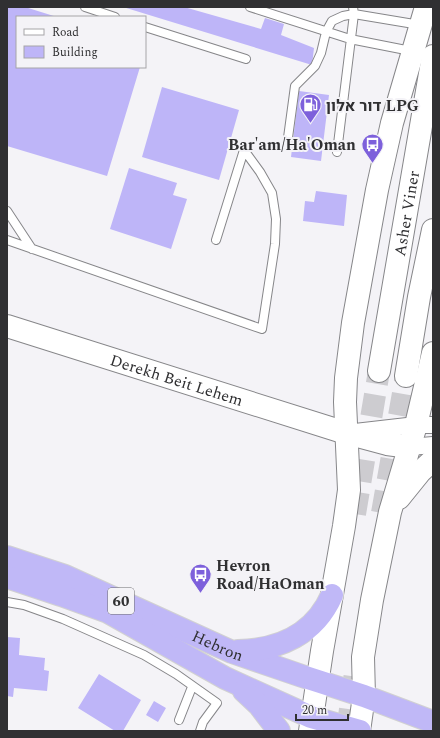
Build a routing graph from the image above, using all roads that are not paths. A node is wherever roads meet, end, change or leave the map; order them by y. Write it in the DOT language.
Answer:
graph roads {
  1 [pos="85,7"];
  2 [pos="250,7"];
  3 [pos="353,11"];
  4 [pos="112,16"];
  5 [pos="426,20"];
  6 [pos="146,27"];
  7 [pos="326,32"];
  8 [pos="350,39"];
  9 [pos="426,54"];
  10 [pos="246,60"];
  11 [pos="287,145"];
  12 [pos="337,152"];
  13 [pos="7,211"];
  14 [pos="433,230"];
  15 [pos="7,240"];
  16 [pos="216,240"];
  17 [pos="32,249"];
  18 [pos="7,326"];
  19 [pos="433,353"];
  20 [pos="380,371"];
  21 [pos="406,376"];
  22 [pos="425,425"];
  23 [pos="346,433"];
  24 [pos="433,445"];
  25 [pos="410,447"];
  26 [pos="433,460"];
  27 [pos="390,512"];
  28 [pos="7,557"];
  29 [pos="7,577"];
  30 [pos="332,595"];
  31 [pos="7,602"];
  32 [pos="232,652"];
  33 [pos="225,678"];
  34 [pos="318,680"];
  35 [pos="192,687"];
  36 [pos="364,696"];
  37 [pos="179,720"];
  38 [pos="433,722"];
  39 [pos="311,724"];
  40 [pos="200,731"];
  41 [pos="279,731"];
  42 [pos="359,731"];
  1 -- 4 [label="lane"];
  2 -- 7 [label="lane"];
  3 -- 5 [label="lane"];
  3 -- 7 [label="lane"];
  3 -- 8 [label="lane"];
  5 -- 9 [label="main road"];
  6 -- 10 [label="lane"];
  7 -- 8 [label="lane"];
  7 -- 11 [label="lane"];
  8 -- 9 [label="lane"];
  8 -- 12 [label="lane"];
  9 -- 20 [label="main road, Asher Viner"];
  9 -- 23 [label="main road"];
  13 -- 17 [label="lane"];
  14 -- 21 [label="main road, Asher Viner"];
  15 -- 17 [label="lane"];
  16 -- 17 [label="lane"];
  18 -- 23 [label="main road, Derekh Beit Lehem"];
  19 -- 22 [label="main road"];
  22 -- 23 [label="street, Derekh Beit Lehem"];
  22 -- 25 [label="main road"];
  23 -- 25 [label="main road, Derekh Beit Lehem"];
  23 -- 30 [label="main road"];
  24 -- 25 [label="street, Derekh Beit Lehem"];
  25 -- 27 [label="main road"];
  26 -- 27 [label="main road"];
  27 -- 36 [label="main road"];
  28 -- 32 [label="highway, Hebron / 60"];
  29 -- 33 [label="highway, Hebron / 60"];
  30 -- 32 [label="highway"];
  30 -- 34 [label="main road"];
  31 -- 35 [label="lane"];
  32 -- 34 [label="highway, Hebron / 60"];
  33 -- 39 [label="highway, Hebron / 60"];
  33 -- 41 [label="highway"];
  34 -- 36 [label="highway, Hebron / 60"];
  34 -- 39 [label="main road"];
  35 -- 37 [label="lane"];
  35 -- 40 [label="lane"];
  36 -- 38 [label="highway, Hebron / 60"];
  36 -- 42 [label="main road"];
  39 -- 42 [label="highway, Hebron / 60"];
}
